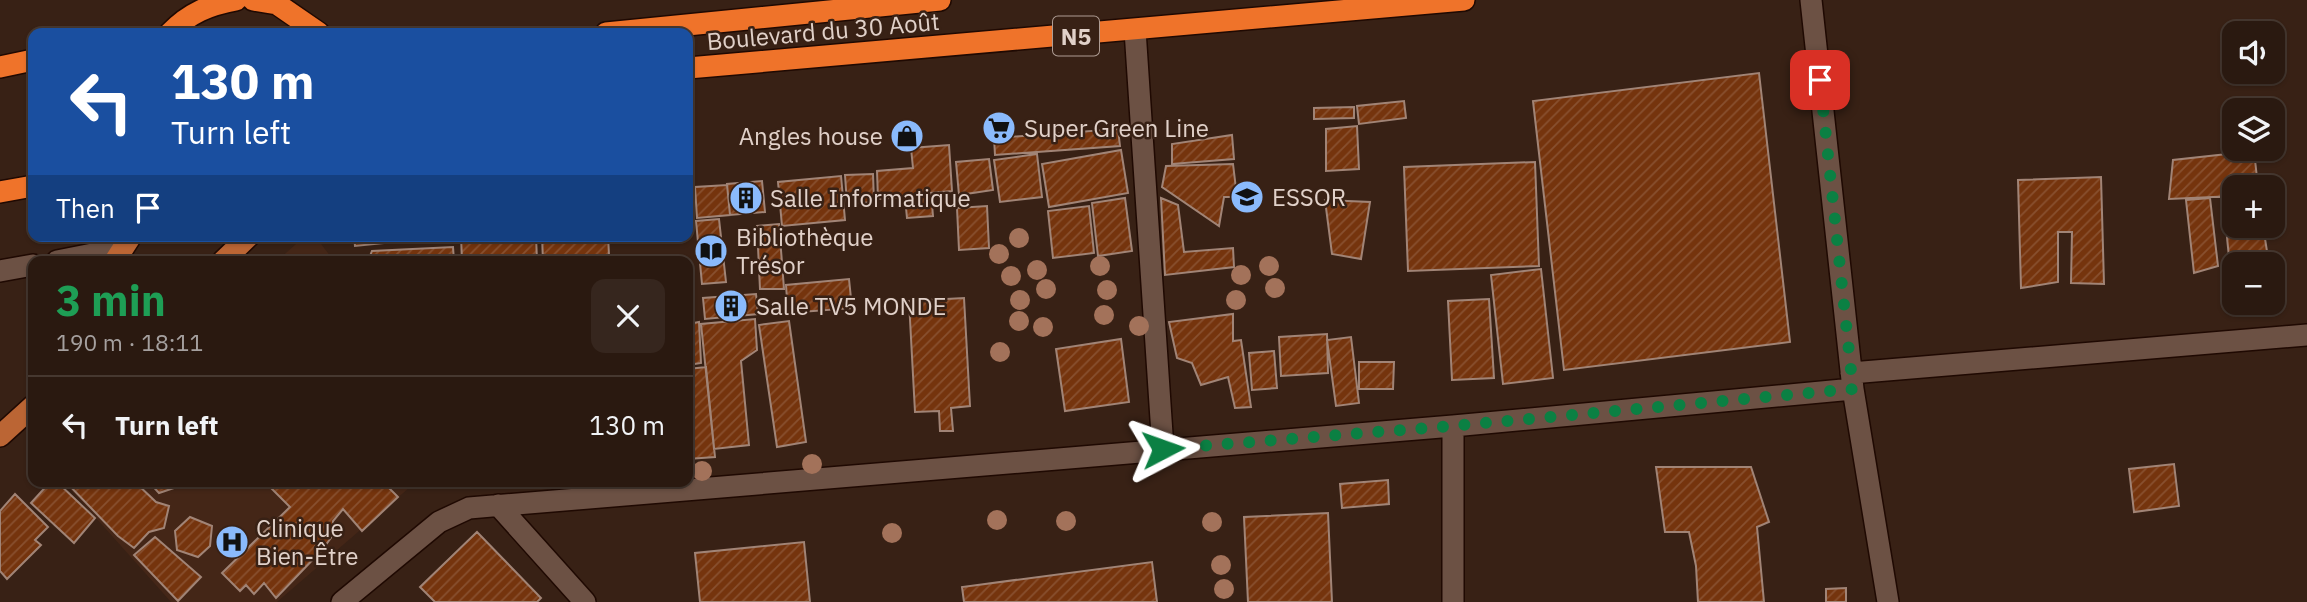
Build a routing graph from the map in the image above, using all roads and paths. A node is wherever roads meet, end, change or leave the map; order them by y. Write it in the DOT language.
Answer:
graph roads {
  1 [pos="236,0"];
  2 [pos="253,0"];
  3 [pos="940,0"];
  4 [pos="1464,0"];
  5 [pos="1811,0"];
  6 [pos="212,2"];
  7 [pos="277,2"];
  8 [pos="176,28"];
  9 [pos="312,28"];
  10 [pos="657,28"];
  11 [pos="1135,30"];
  12 [pos="28,61"];
  13 [pos="0,67"];
  14 [pos="693,68"];
  15 [pos="28,187"];
  16 [pos="0,192"];
  17 [pos="243,242"];
  18 [pos="123,248"];
  19 [pos="82,256"];
  20 [pos="228,256"];
  21 [pos="28,266"];
  22 [pos="0,271"];
  23 [pos="2307,335"];
  24 [pos="1852,381"];
  25 [pos="28,411"];
  26 [pos="1452,426"];
  27 [pos="0,436"];
  28 [pos="1163,449"];
  29 [pos="498,505"];
  30 [pos="342,602"];
  31 [pos="585,602"];
  32 [pos="1454,602"];
  33 [pos="1888,602"];
  1 -- 6 [label="highway"];
  2 -- 7 [label="highway"];
  3 -- 10 [label="highway, Boulevard du 30 Août"];
  4 -- 11 [label="highway, Boulevard du 30 Août / N5"];
  5 -- 24 [label="street"];
  6 -- 8 [label="highway"];
  7 -- 9 [label="highway"];
  11 -- 14 [label="highway, Boulevard du 30 Août / N5"];
  11 -- 28 [label="street"];
  12 -- 13 [label="highway"];
  15 -- 16 [label="highway"];
  17 -- 20 [label="main road"];
  18 -- 19 [label="street"];
  21 -- 22 [label="street"];
  23 -- 24 [label="street"];
  24 -- 26 [label="street"];
  24 -- 33 [label="street"];
  25 -- 27 [label="main road"];
  26 -- 28 [label="street"];
  26 -- 32 [label="street"];
  28 -- 29 [label="street"];
  29 -- 30 [label="street"];
  29 -- 31 [label="street"];
}
